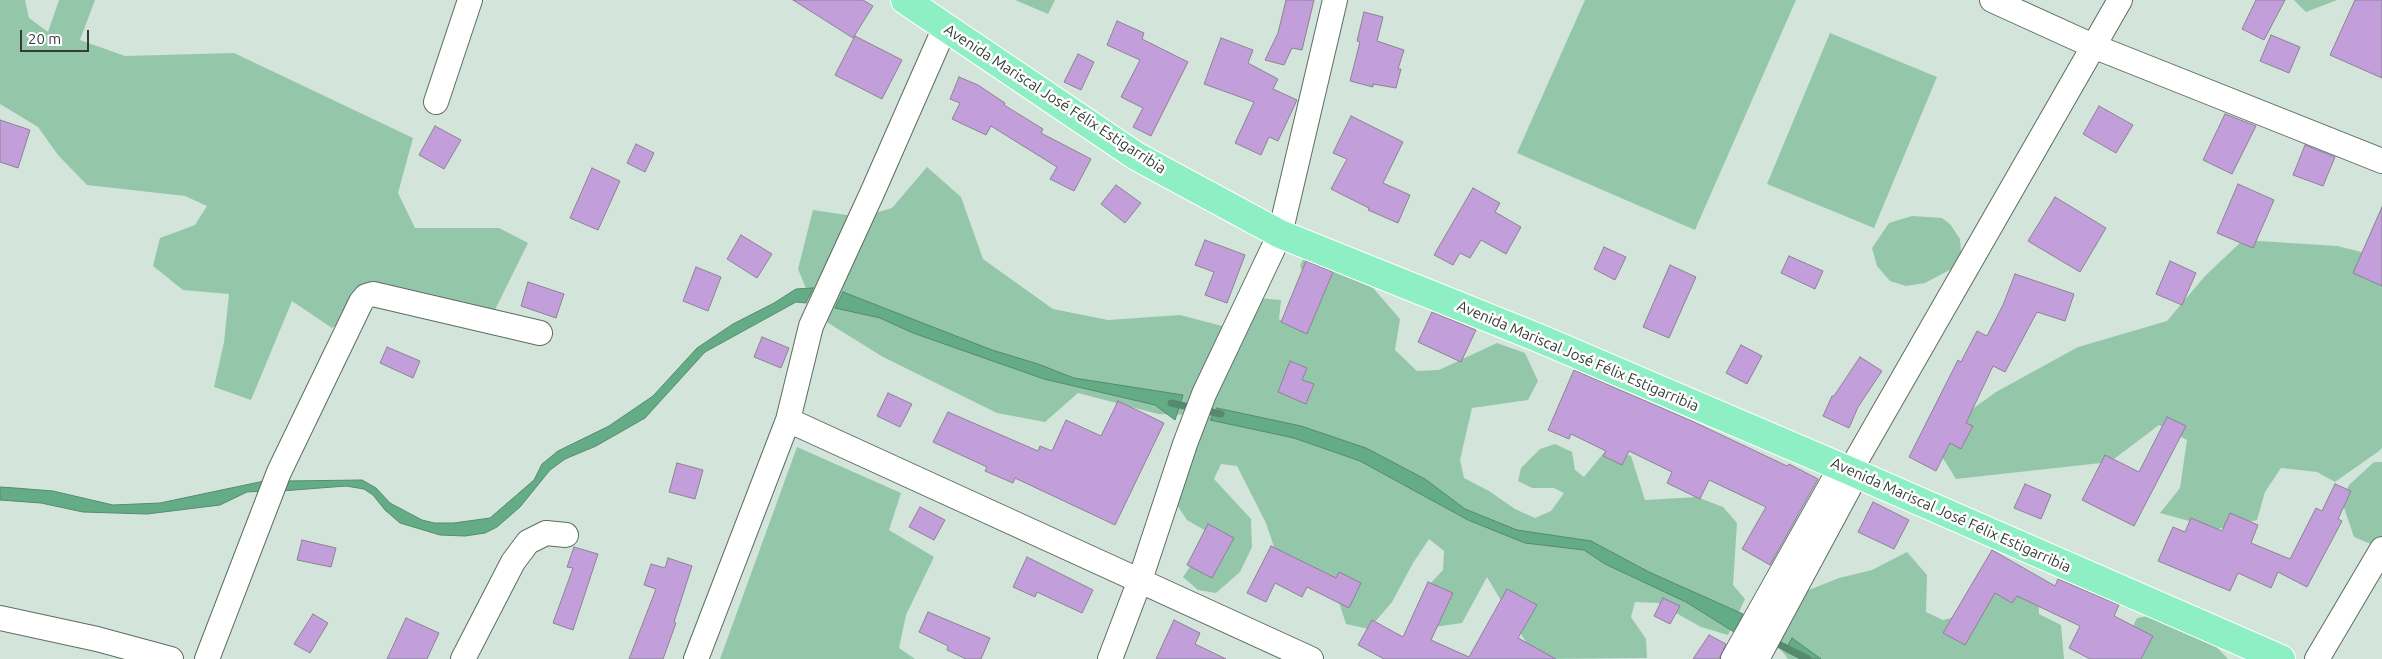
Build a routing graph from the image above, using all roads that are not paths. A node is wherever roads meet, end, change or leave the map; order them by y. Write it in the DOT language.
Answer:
graph roads {
  1 [pos="470,0"];
  2 [pos="905,0"];
  3 [pos="1335,0"];
  4 [pos="1992,0"];
  5 [pos="2120,0"];
  6 [pos="945,27"];
  7 [pos="2093,46"];
  8 [pos="436,102"];
  9 [pos="2382,161"];
  10 [pos="1280,234"];
  11 [pos="540,333"];
  12 [pos="788,420"];
  13 [pos="1850,471"];
  14 [pos="566,534"];
  15 [pos="2382,549"];
  16 [pos="1140,580"];
  17 [pos="0,618"];
  18 [pos="1749,652"];
  19 [pos="171,659"];
  20 [pos="207,659"];
  21 [pos="463,659"];
  22 [pos="696,659"];
  23 [pos="1110,659"];
  24 [pos="1311,659"];
  25 [pos="2281,659"];
  26 [pos="2317,659"];
  1 -- 8 [label="street"];
  2 -- 6 [label="main road, Avenida Mariscal José Félix Estigarribia"];
  3 -- 10 [label="street"];
  4 -- 7 [label="street"];
  5 -- 7 [label="street"];
  6 -- 10 [label="main road, Avenida Mariscal José Félix Estigarribia"];
  6 -- 12 [label="street"];
  7 -- 9 [label="street"];
  7 -- 13 [label="street"];
  10 -- 13 [label="main road, Avenida Mariscal José Félix Estigarribia"];
  10 -- 16 [label="street"];
  11 -- 20 [label="street"];
  12 -- 16 [label="street"];
  12 -- 22 [label="street"];
  13 -- 18 [label="street"];
  13 -- 25 [label="main road, Avenida Mariscal José Félix Estigarribia"];
  14 -- 21 [label="street"];
  15 -- 26 [label="street"];
  16 -- 23 [label="street"];
  16 -- 24 [label="street"];
  17 -- 19 [label="street"];
}
